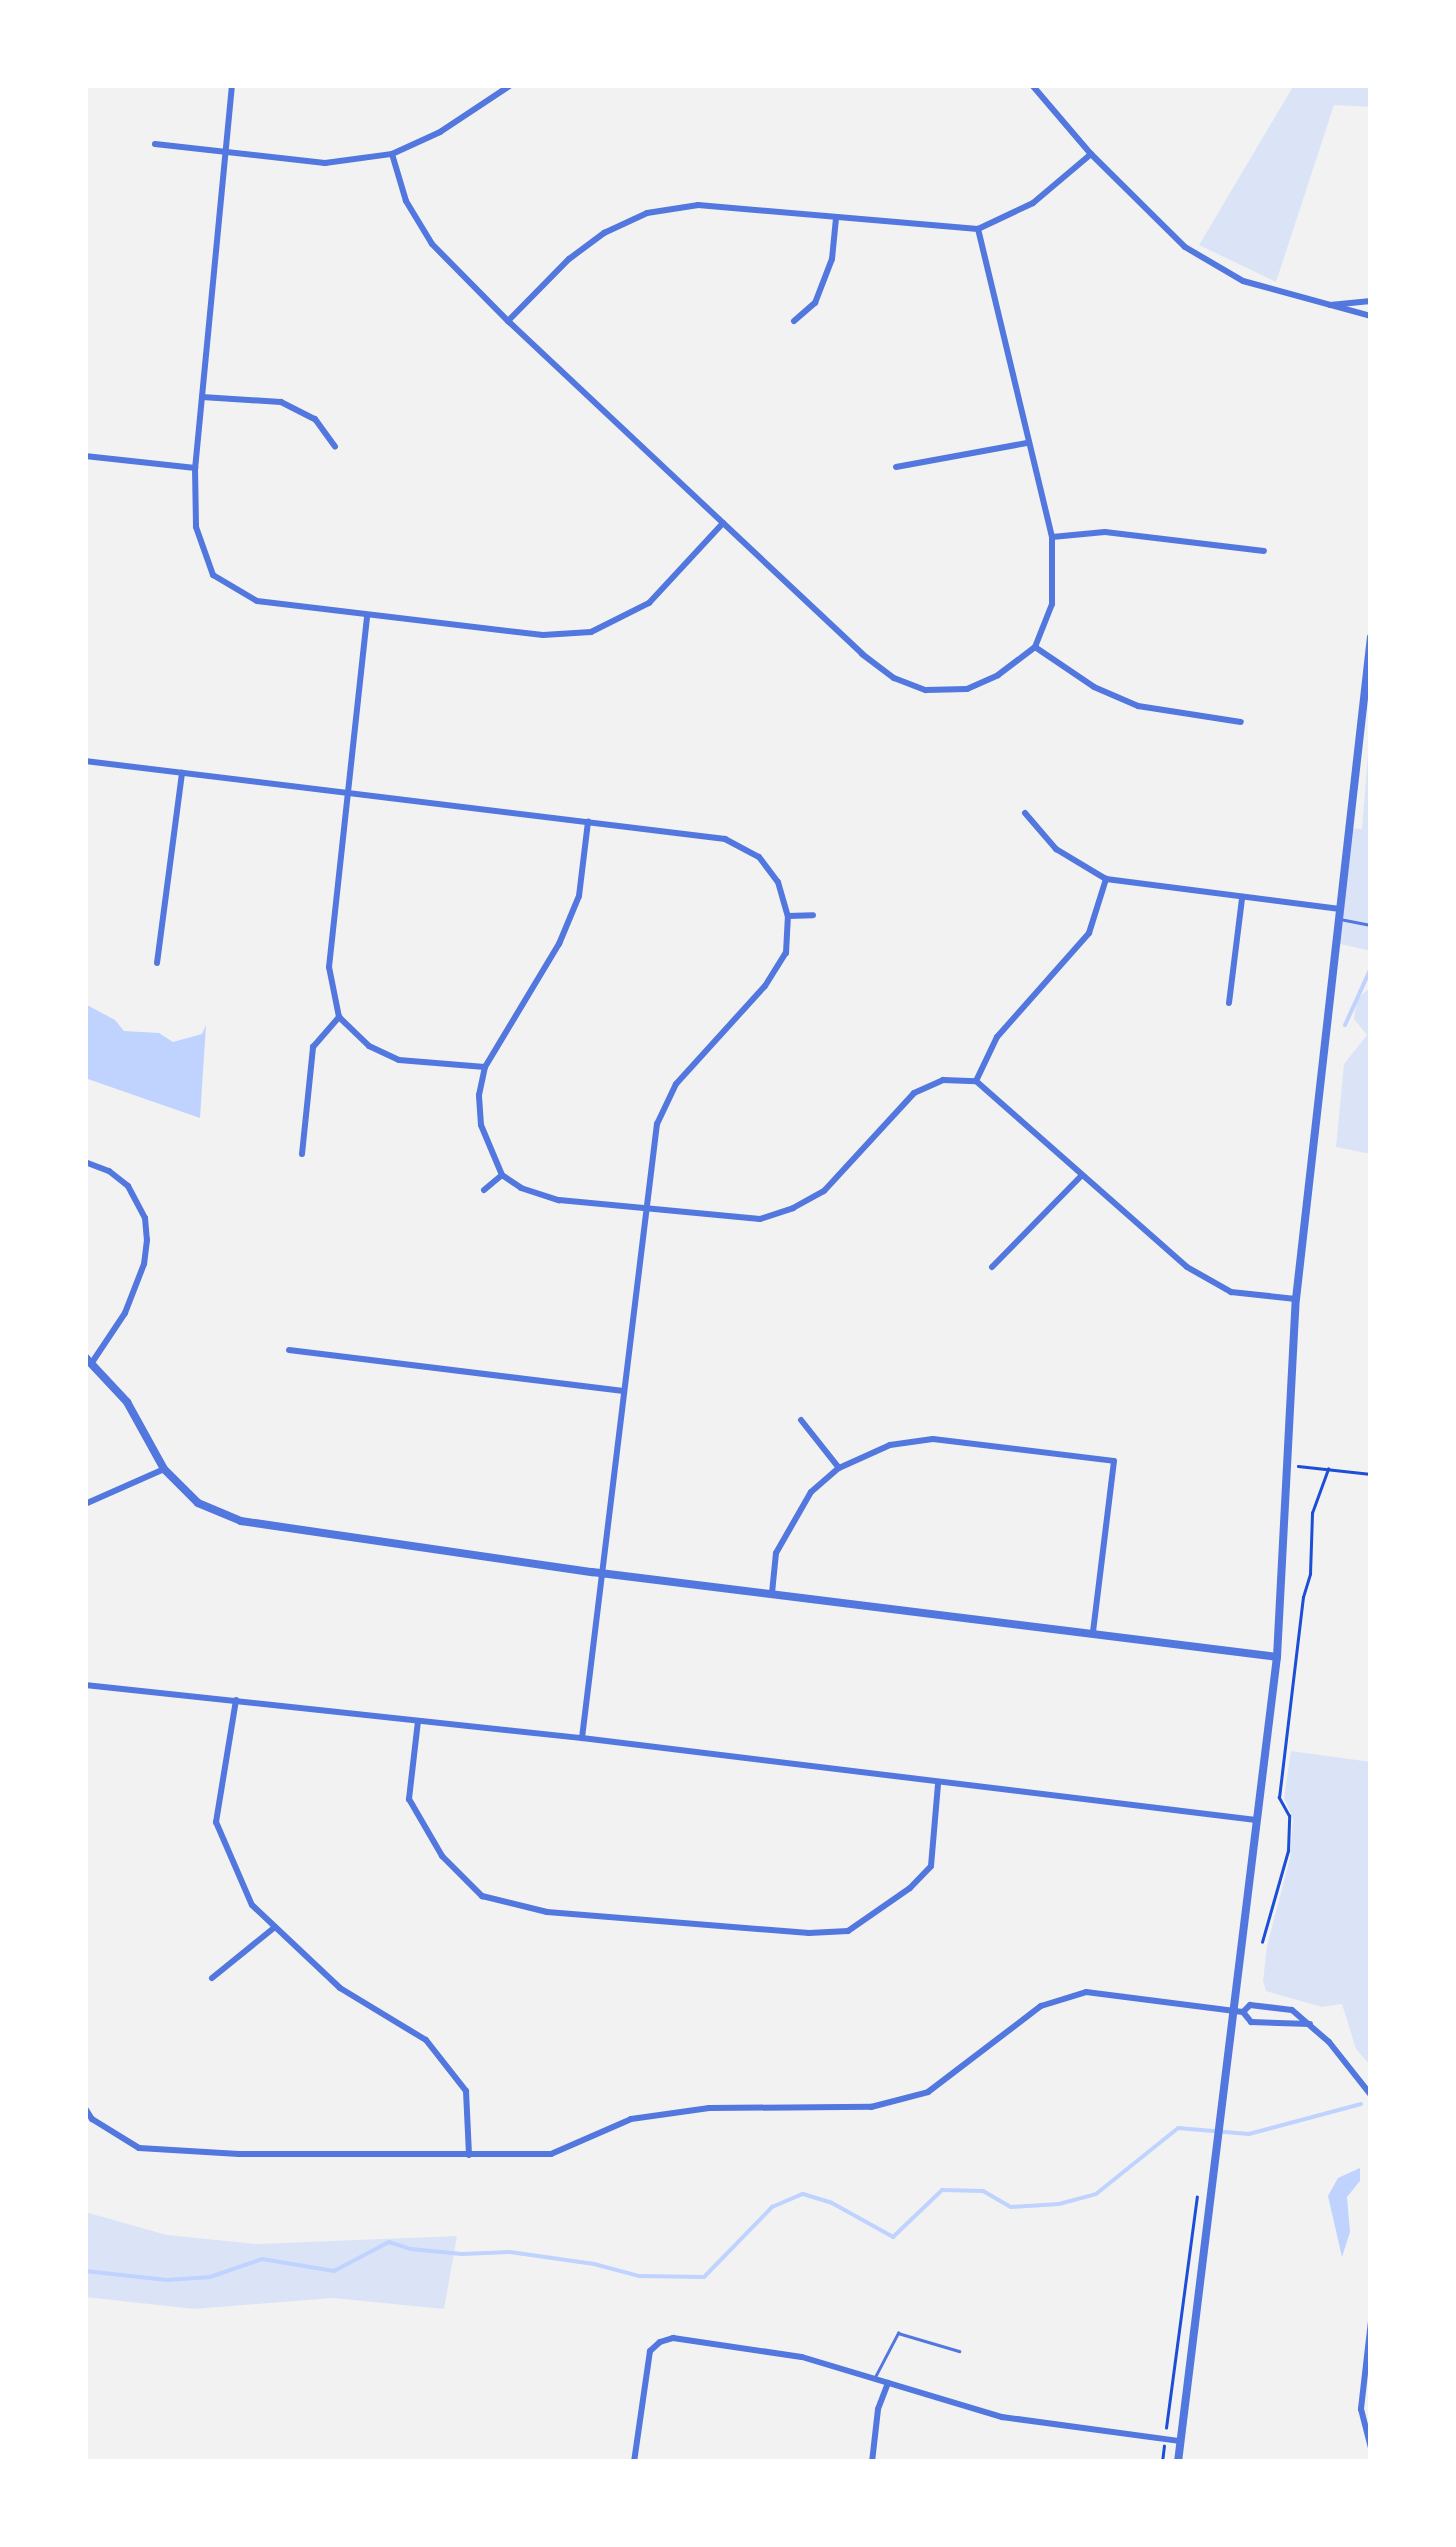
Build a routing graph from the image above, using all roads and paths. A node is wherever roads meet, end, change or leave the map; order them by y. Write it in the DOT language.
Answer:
graph roads {
  1 [pos="232,85"];
  2 [pos="511,85"];
  3 [pos="1032,85"];
  4 [pos="155,144"];
  5 [pos="226,152"];
  6 [pos="392,154"];
  7 [pos="1091,154"];
  8 [pos="836,218"];
  9 [pos="978,229"];
  10 [pos="1371,300"];
  11 [pos="1329,305"];
  12 [pos="1371,316"];
  13 [pos="508,322"];
  14 [pos="794,322"];
  15 [pos="202,397"];
  16 [pos="1027,443"];
  17 [pos="335,446"];
  18 [pos="85,456"];
  19 [pos="896,467"];
  20 [pos="196,468"];
  21 [pos="723,522"];
  22 [pos="1052,537"];
  23 [pos="1264,551"];
  24 [pos="367,615"];
  25 [pos="1371,637"];
  26 [pos="1035,647"];
  27 [pos="1241,722"];
  28 [pos="85,761"];
  29 [pos="182,773"];
  30 [pos="349,792"];
  31 [pos="1025,813"];
  32 [pos="588,822"];
  33 [pos="1106,879"];
  34 [pos="1242,899"];
  35 [pos="813,914"];
  36 [pos="1339,914"];
  37 [pos="788,916"];
  38 [pos="1371,925"];
  39 [pos="157,963"];
  40 [pos="1228,1004"];
  41 [pos="340,1017"];
  42 [pos="485,1067"];
  43 [pos="976,1081"];
  44 [pos="302,1154"];
  45 [pos="85,1162"];
  46 [pos="502,1175"];
  47 [pos="1080,1176"];
  48 [pos="484,1190"];
  49 [pos="645,1211"];
  50 [pos="992,1267"];
  51 [pos="1296,1299"];
  52 [pos="289,1350"];
  53 [pos="89,1359"];
  54 [pos="622,1391"];
  55 [pos="801,1420"];
  56 [pos="1290,1465"];
  57 [pos="839,1468"];
  58 [pos="164,1469"];
  59 [pos="1328,1469"];
  60 [pos="1371,1474"];
  61 [pos="85,1504"];
  62 [pos="601,1573"];
  63 [pos="772,1593"];
  64 [pos="1093,1632"];
  65 [pos="1278,1657"];
  66 [pos="85,1685"];
  67 [pos="236,1700"];
  68 [pos="418,1721"];
  69 [pos="582,1738"];
  70 [pos="938,1785"];
  71 [pos="1256,1820"];
  72 [pos="276,1927"];
  73 [pos="1262,1942"];
  74 [pos="212,1978"];
  75 [pos="1230,2011"];
  76 [pos="1242,2012"];
  77 [pos="1310,2024"];
  78 [pos="1371,2095"];
  79 [pos="85,2108"];
  80 [pos="469,2155"];
  81 [pos="1198,2197"];
  82 [pos="1371,2321"];
  83 [pos="959,2351"];
  84 [pos="875,2379"];
  85 [pos="888,2383"];
  86 [pos="1164,2439"];
  87 [pos="1180,2441"];
  88 [pos="1371,2448"];
  89 [pos="634,2462"];
  90 [pos="872,2462"];
  91 [pos="1162,2462"];
  92 [pos="1178,2462"];
  1 -- 5 [label="street"];
  2 -- 6 [label="street"];
  3 -- 7 [label="street"];
  4 -- 5 [label="street"];
  5 -- 6 [label="street"];
  5 -- 15 [label="street"];
  6 -- 13 [label="street"];
  7 -- 9 [label="street"];
  7 -- 11 [label="street"];
  8 -- 9 [label="street"];
  8 -- 13 [label="street"];
  8 -- 14 [label="street"];
  9 -- 16 [label="street"];
  10 -- 11 [label="street"];
  11 -- 12 [label="street"];
  13 -- 21 [label="street"];
  15 -- 17 [label="street"];
  15 -- 20 [label="street"];
  16 -- 19 [label="street"];
  16 -- 22 [label="street"];
  18 -- 20 [label="street"];
  20 -- 24 [label="street"];
  21 -- 24 [label="street"];
  21 -- 26 [label="street"];
  22 -- 23 [label="street"];
  22 -- 26 [label="street"];
  24 -- 30 [label="street"];
  25 -- 36 [label="street"];
  26 -- 27 [label="street"];
  28 -- 29 [label="street"];
  29 -- 30 [label="street"];
  29 -- 39 [label="street"];
  30 -- 32 [label="street"];
  30 -- 41 [label="street"];
  31 -- 33 [label="street"];
  32 -- 37 [label="street"];
  32 -- 42 [label="street"];
  33 -- 34 [label="street"];
  33 -- 43 [label="street"];
  34 -- 36 [label="street"];
  34 -- 40 [label="street"];
  35 -- 37 [label="street"];
  36 -- 38 [label="lane"];
  36 -- 51 [label="street"];
  37 -- 49 [label="street"];
  41 -- 42 [label="street"];
  41 -- 44 [label="street"];
  42 -- 46 [label="street"];
  43 -- 47 [label="street"];
  43 -- 49 [label="street"];
  45 -- 53 [label="street"];
  46 -- 48 [label="street"];
  46 -- 49 [label="street"];
  47 -- 50 [label="street"];
  47 -- 51 [label="street"];
  49 -- 54 [label="street"];
  51 -- 56 [label="street"];
  52 -- 54 [label="street"];
  53 -- 58 [label="street"];
  54 -- 62 [label="street"];
  55 -- 57 [label="street"];
  56 -- 59 [label="path"];
  56 -- 65 [label="street"];
  57 -- 63 [label="street"];
  57 -- 64 [label="street"];
  58 -- 61 [label="street"];
  58 -- 62 [label="street"];
  59 -- 60 [label="path"];
  59 -- 73 [label="path"];
  62 -- 63 [label="street"];
  62 -- 69 [label="street"];
  63 -- 64 [label="street"];
  64 -- 65 [label="street"];
  65 -- 71 [label="street"];
  66 -- 67 [label="street"];
  67 -- 68 [label="street"];
  67 -- 72 [label="street"];
  68 -- 69 [label="street"];
  68 -- 70 [label="street"];
  69 -- 70 [label="street"];
  70 -- 71 [label="street"];
  71 -- 75 [label="street"];
  72 -- 74 [label="street"];
  72 -- 80 [label="street"];
  75 -- 76 [label="street"];
  75 -- 80 [label="street"];
  75 -- 87 [label="street"];
  76 -- 77 [label="street"];
  76 -- 77 [label="street"];
  77 -- 78 [label="street"];
  79 -- 80 [label="street"];
  81 -- 86 [label="path"];
  82 -- 88 [label="street"];
  83 -- 84 [label="lane"];
  84 -- 85 [label="street"];
  84 -- 89 [label="street"];
  85 -- 86 [label="street"];
  85 -- 90 [label="street"];
  86 -- 87 [label="street"];
  86 -- 91 [label="path"];
  87 -- 92 [label="street"];
}
